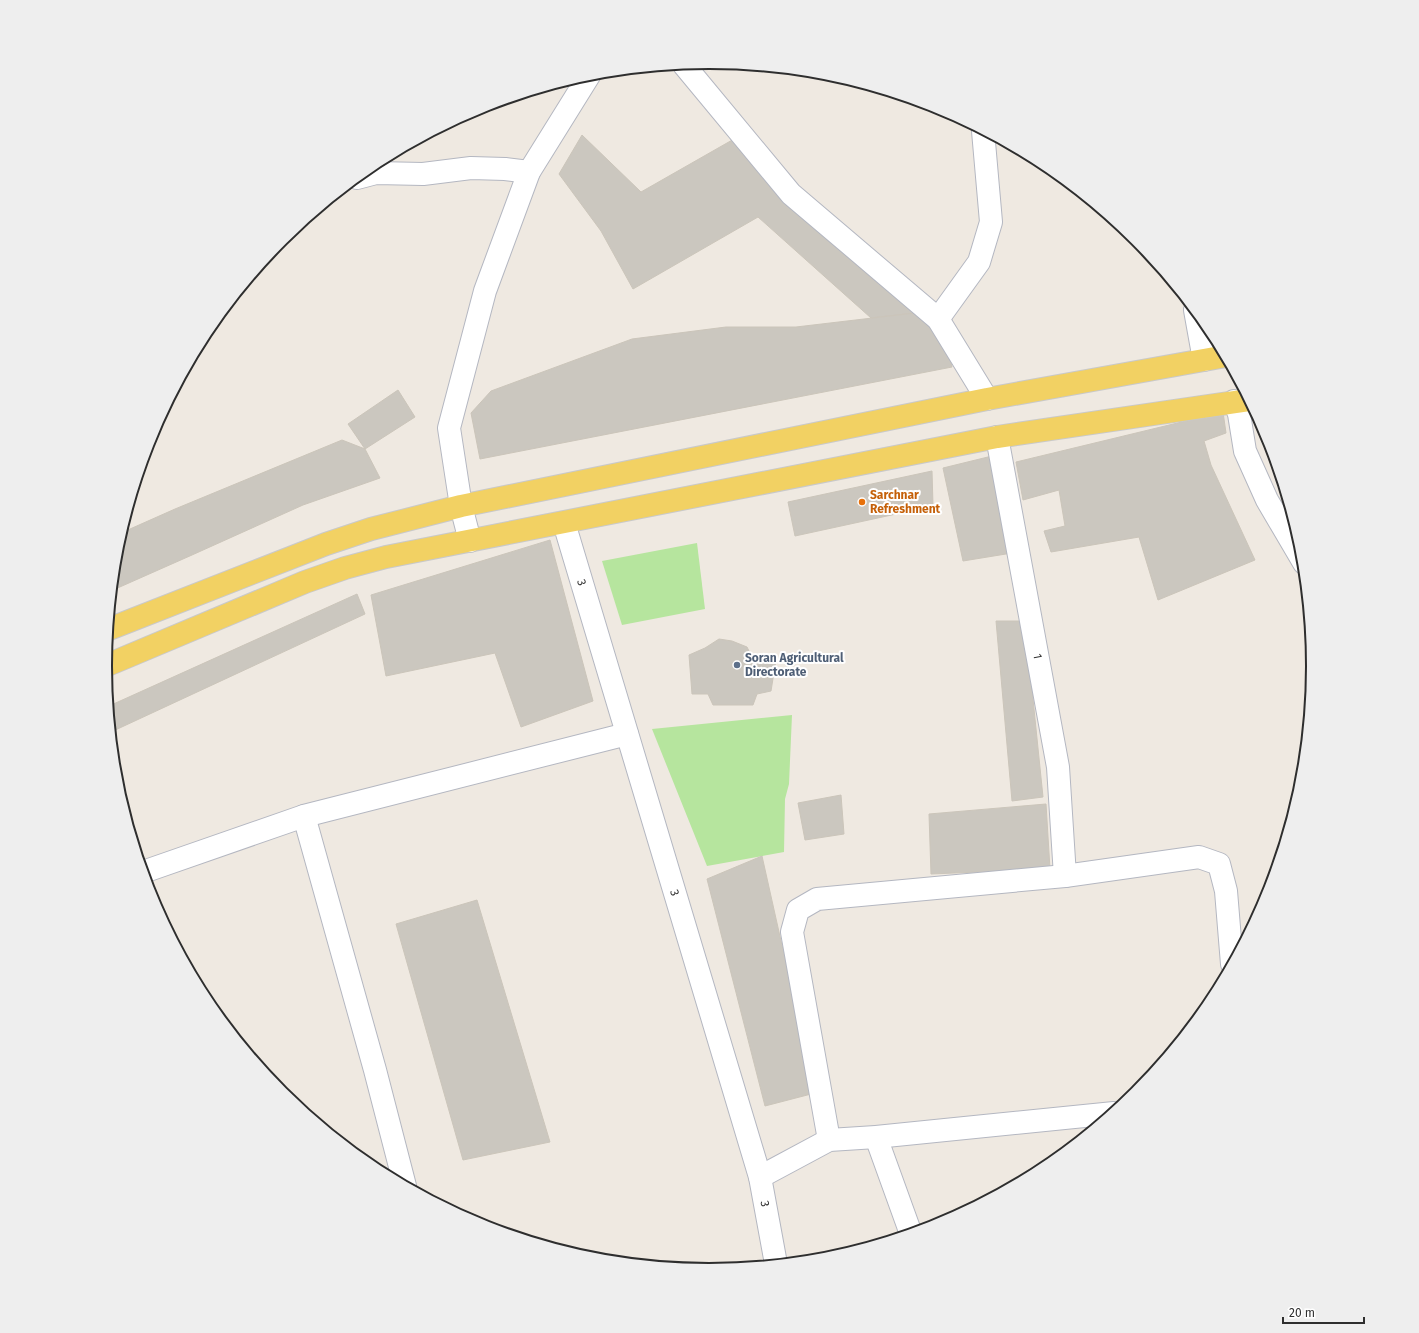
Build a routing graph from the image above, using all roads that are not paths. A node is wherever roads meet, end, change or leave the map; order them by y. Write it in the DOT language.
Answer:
graph roads {
  1 [pos="689,70"];
  2 [pos="585,82"];
  3 [pos="983,136"];
  4 [pos="529,172"];
  5 [pos="373,173"];
  6 [pos="938,319"];
  7 [pos="1197,322"];
  8 [pos="1220,357"];
  9 [pos="1204,360"];
  10 [pos="987,399"];
  11 [pos="1242,401"];
  12 [pos="997,437"];
  13 [pos="461,506"];
  14 [pos="564,523"];
  15 [pos="470,540"];
  16 [pos="1296,550"];
  17 [pos="113,627"];
  18 [pos="112,663"];
  19 [pos="627,734"];
  20 [pos="304,816"];
  21 [pos="148,870"];
  22 [pos="1065,876"];
  23 [pos="1231,957"];
  24 [pos="1102,1117"];
  25 [pos="876,1137"];
  26 [pos="830,1140"];
  27 [pos="760,1176"];
  28 [pos="403,1179"];
  29 [pos="909,1229"];
  30 [pos="775,1260"];
  1 -- 6 [label="street"];
  2 -- 4 [label="street"];
  3 -- 6 [label="street"];
  4 -- 5 [label="street"];
  4 -- 13 [label="street"];
  6 -- 10 [label="street"];
  7 -- 9 [label="street"];
  8 -- 9 [label="main road"];
  9 -- 10 [label="main road"];
  10 -- 13 [label="main road"];
  11 -- 12 [label="main road"];
  11 -- 16 [label="street"];
  12 -- 14 [label="main road"];
  12 -- 22 [label="street, 1"];
  13 -- 15 [label="street"];
  13 -- 17 [label="main road"];
  14 -- 15 [label="main road"];
  14 -- 19 [label="street, 3"];
  15 -- 18 [label="main road"];
  19 -- 20 [label="street"];
  19 -- 27 [label="street, 3"];
  20 -- 21 [label="street"];
  20 -- 28 [label="street"];
  22 -- 23 [label="street"];
  22 -- 26 [label="street"];
  24 -- 25 [label="street"];
  25 -- 26 [label="street"];
  25 -- 29 [label="street"];
  26 -- 27 [label="street"];
  27 -- 30 [label="street, 3"];
}
